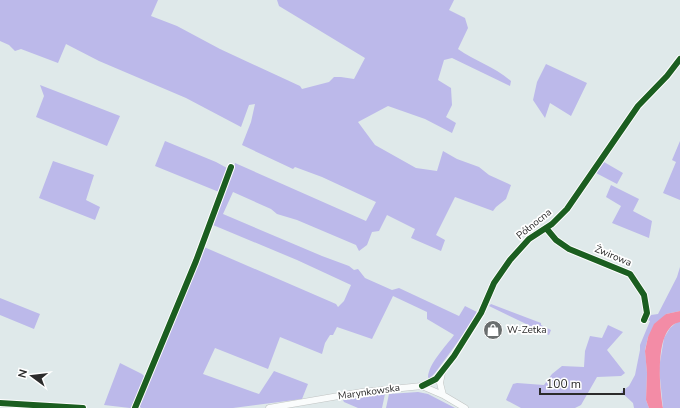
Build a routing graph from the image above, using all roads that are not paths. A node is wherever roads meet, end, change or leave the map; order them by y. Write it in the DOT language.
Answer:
graph roads {
  1 [pos="680,59"];
  2 [pos="231,167"];
  3 [pos="546,228"];
  4 [pos="644,320"];
  5 [pos="442,373"];
  6 [pos="422,386"];
  7 [pos="443,395"];
  8 [pos="0,403"];
  9 [pos="83,408"];
  10 [pos="135,408"];
  11 [pos="269,408"];
  12 [pos="465,408"];
  1 -- 3 [label="street, Północna"];
  2 -- 10 [label="street"];
  3 -- 4 [label="street, Żwirowa"];
  3 -- 5 [label="street, Północna"];
  5 -- 6 [label="street, Północna"];
  5 -- 7 [label="street"];
  6 -- 7 [label="street, Marynkowska"];
  6 -- 11 [label="street, Marynkowska"];
  7 -- 12 [label="street, Marynkowska"];
  8 -- 9 [label="street"];
}
